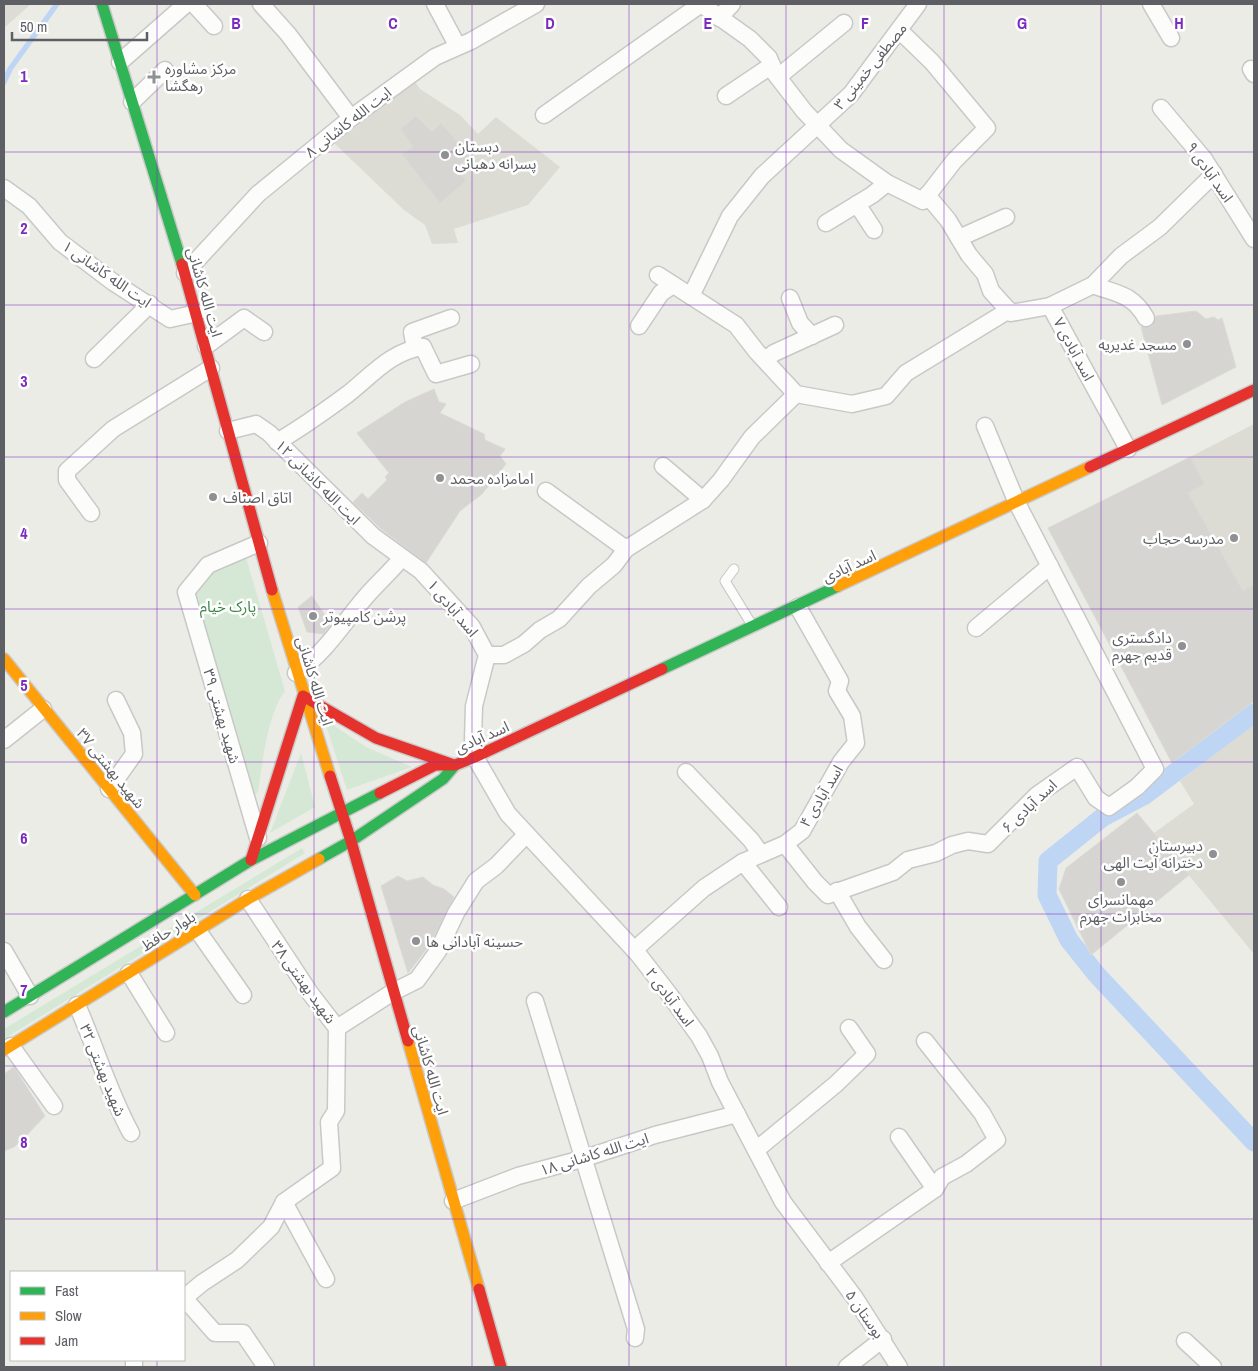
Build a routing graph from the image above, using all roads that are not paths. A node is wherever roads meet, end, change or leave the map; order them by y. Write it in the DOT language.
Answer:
graph roads {
  1 [pos="102,4"];
  2 [pos="186,4"];
  3 [pos="194,4"];
  4 [pos="260,4"];
  5 [pos="435,4"];
  6 [pos="536,4"];
  7 [pos="701,4"];
  8 [pos="732,4"];
  9 [pos="918,4"];
  10 [pos="1151,4"];
  11 [pos="719,18"];
  12 [pos="844,23"];
  13 [pos="214,26"];
  14 [pos="899,30"];
  15 [pos="1171,38"];
  16 [pos="457,45"];
  17 [pos="120,62"];
  18 [pos="166,70"];
  19 [pos="775,71"];
  20 [pos="726,96"];
  21 [pos="132,102"];
  22 [pos="1161,108"];
  23 [pos="544,115"];
  24 [pos="352,118"];
  25 [pos="819,126"];
  26 [pos="1214,174"];
  27 [pos="887,182"];
  28 [pos="4,188"];
  29 [pos="927,196"];
  30 [pos="857,204"];
  31 [pos="1006,217"];
  32 [pos="826,223"];
  33 [pos="874,230"];
  34 [pos="959,238"];
  35 [pos="1254,239"];
  36 [pos="185,273"];
  37 [pos="658,276"];
  38 [pos="672,285"];
  39 [pos="1093,285"];
  40 [pos="692,296"];
  41 [pos="790,298"];
  42 [pos="150,304"];
  43 [pos="1050,306"];
  44 [pos="1009,310"];
  45 [pos="197,313"];
  46 [pos="451,318"];
  47 [pos="1146,318"];
  48 [pos="835,325"];
  49 [pos="639,326"];
  50 [pos="264,332"];
  51 [pos="812,336"];
  52 [pos="206,346"];
  53 [pos="415,348"];
  54 [pos="94,359"];
  55 [pos="765,360"];
  56 [pos="471,364"];
  57 [pos="211,368"];
  58 [pos="796,394"];
  59 [pos="1252,396"];
  60 [pos="985,426"];
  61 [pos="228,431"];
  62 [pos="276,442"];
  63 [pos="1128,450"];
  64 [pos="663,466"];
  65 [pos="546,491"];
  66 [pos="703,500"];
  67 [pos="1017,503"];
  68 [pos="91,514"];
  69 [pos="259,543"];
  70 [pos="626,549"];
  71 [pos="401,559"];
  72 [pos="1050,566"];
  73 [pos="734,569"];
  74 [pos="798,607"];
  75 [pos="753,628"];
  76 [pos="976,628"];
  77 [pos="487,655"];
  78 [pos="4,659"];
  79 [pos="296,674"];
  80 [pos="303,696"];
  81 [pos="116,700"];
  82 [pos="43,709"];
  83 [pos="4,740"];
  84 [pos="475,757"];
  85 [pos="455,765"];
  86 [pos="686,772"];
  87 [pos="109,789"];
  88 [pos="340,812"];
  89 [pos="526,835"];
  90 [pos="258,840"];
  91 [pos="350,841"];
  92 [pos="785,844"];
  93 [pos="761,854"];
  94 [pos="251,860"];
  95 [pos="743,862"];
  96 [pos="837,891"];
  97 [pos="195,895"];
  98 [pos="248,900"];
  99 [pos="779,907"];
  100 [pos="198,931"];
  101 [pos="634,950"];
  102 [pos="4,951"];
  103 [pos="884,960"];
  104 [pos="129,973"];
  105 [pos="393,992"];
  106 [pos="30,996"];
  107 [pos="242,996"];
  108 [pos="535,1001"];
  109 [pos="77,1005"];
  110 [pos="4,1012"];
  111 [pos="337,1028"];
  112 [pos="850,1028"];
  113 [pos="166,1033"];
  114 [pos="925,1041"];
  115 [pos="7,1048"];
  116 [pos="54,1106"];
  117 [pos="737,1114"];
  118 [pos="131,1134"];
  119 [pos="899,1137"];
  120 [pos="756,1150"];
  121 [pos="582,1159"];
  122 [pos="935,1189"];
  123 [pos="453,1201"];
  124 [pos="284,1202"];
  125 [pos="828,1263"];
  126 [pos="326,1279"];
  127 [pos="185,1297"];
  128 [pos="185,1299"];
  129 [pos="635,1338"];
  130 [pos="883,1340"];
  131 [pos="1184,1341"];
  132 [pos="266,1367"];
  133 [pos="501,1367"];
  134 [pos="847,1367"];
  135 [pos="899,1367"];
  136 [pos="1213,1367"];
  1 -- 17 [label="main road, ایت الله کاشانی"];
  2 -- 17 [label="street"];
  3 -- 13 [label="street"];
  4 -- 24 [label="street"];
  5 -- 16 [label="street"];
  6 -- 16 [label="street, ایت الله کاشانی ۸"];
  7 -- 11 [label="street"];
  7 -- 23 [label="street"];
  8 -- 11 [label="street"];
  9 -- 14 [label="street, مصطفی خمینی ۳"];
  10 -- 15 [label="street"];
  11 -- 19 [label="street"];
  12 -- 19 [label="street"];
  14 -- 25 [label="street, مصطفی خمینی ۳"];
  14 -- 29 [label="street"];
  16 -- 24 [label="street, ایت الله کاشانی ۸"];
  17 -- 21 [label="main road, ایت الله کاشانی"];
  18 -- 21 [label="street"];
  19 -- 20 [label="street"];
  19 -- 25 [label="street"];
  21 -- 36 [label="main road, ایت الله کاشانی"];
  22 -- 26 [label="street, اسد آبادی ۹"];
  24 -- 36 [label="street, ایت الله کاشانی ۸"];
  25 -- 27 [label="street"];
  25 -- 40 [label="street, مصطفی خمینی ۳"];
  26 -- 35 [label="street, اسد آبادی ۹"];
  26 -- 39 [label="street"];
  27 -- 29 [label="street"];
  27 -- 30 [label="street"];
  28 -- 42 [label="street, ایت الله کاشانی ۱"];
  29 -- 34 [label="street"];
  30 -- 32 [label="street"];
  30 -- 33 [label="street"];
  31 -- 34 [label="street"];
  34 -- 44 [label="street"];
  36 -- 45 [label="main road, ایت الله کاشانی"];
  37 -- 38 [label="street"];
  38 -- 40 [label="street"];
  38 -- 49 [label="street"];
  39 -- 43 [label="street"];
  39 -- 47 [label="street"];
  40 -- 55 [label="street"];
  41 -- 51 [label="street"];
  42 -- 45 [label="street, ایت الله کاشانی ۱"];
  42 -- 54 [label="street"];
  43 -- 44 [label="street, اسد آبادی ۷"];
  43 -- 63 [label="street, اسد آبادی ۷"];
  44 -- 58 [label="street"];
  45 -- 52 [label="main road, ایت الله کاشانی"];
  46 -- 53 [label="street"];
  48 -- 51 [label="street"];
  50 -- 52 [label="street"];
  51 -- 55 [label="street"];
  52 -- 57 [label="main road, ایت الله کاشانی"];
  53 -- 56 [label="street"];
  53 -- 62 [label="street"];
  55 -- 58 [label="street"];
  57 -- 61 [label="main road, ایت الله کاشانی"];
  57 -- 68 [label="street"];
  58 -- 66 [label="street"];
  59 -- 63 [label="main road, اسد آبادی"];
  60 -- 67 [label="street, اسد آبادی ۶"];
  61 -- 62 [label="street, ایت الله کاشانی ۱۲"];
  61 -- 69 [label="main road, ایت الله کاشانی"];
  62 -- 71 [label="street, ایت الله کاشانی ۱۲"];
  63 -- 67 [label="main road, اسد آبادی"];
  64 -- 66 [label="street"];
  65 -- 70 [label="street"];
  66 -- 70 [label="street"];
  67 -- 72 [label="street, اسد آبادی ۶"];
  67 -- 74 [label="main road, اسد آبادی"];
  69 -- 79 [label="main road, ایت الله کاشانی"];
  69 -- 90 [label="street, شهید بهشتی ۳۹"];
  70 -- 77 [label="street"];
  71 -- 77 [label="street, اسد آبادی ۱"];
  71 -- 79 [label="street"];
  72 -- 76 [label="street"];
  72 -- 96 [label="street, اسد آبادی ۶"];
  73 -- 75 [label="lane"];
  74 -- 75 [label="main road, اسد آبادی"];
  74 -- 92 [label="street, اسد آبادی ۴"];
  75 -- 84 [label="main road, اسد آبادی"];
  77 -- 84 [label="street"];
  78 -- 82 [label="main road, شهید بهشتی ۳۷"];
  79 -- 80 [label="main road, ایت الله کاشانی"];
  80 -- 85 [label="main road"];
  80 -- 88 [label="main road, ایت الله کاشانی"];
  80 -- 90 [label="main road"];
  81 -- 87 [label="street"];
  82 -- 83 [label="street"];
  82 -- 87 [label="main road, شهید بهشتی ۳۷"];
  84 -- 85 [label="main road, اسد آبادی"];
  84 -- 89 [label="street, اسد آبادی ۲"];
  85 -- 88 [label="main road, اسد آبادی"];
  85 -- 91 [label="main road, اسد آبادی"];
  86 -- 93 [label="street"];
  87 -- 97 [label="main road, شهید بهشتی ۳۷"];
  88 -- 91 [label="main road, ایت الله کاشانی"];
  88 -- 94 [label="main road, بلوار حافظ"];
  89 -- 101 [label="street, اسد آبادی ۲"];
  89 -- 105 [label="street"];
  90 -- 94 [label="main road"];
  91 -- 98 [label="main road, بلوار حافظ"];
  91 -- 105 [label="main road, ایت الله کاشانی"];
  92 -- 93 [label="street, اسد آبادی ۴"];
  92 -- 96 [label="street"];
  93 -- 95 [label="street, اسد آبادی ۴"];
  94 -- 97 [label="main road, بلوار حافظ"];
  95 -- 99 [label="street"];
  95 -- 101 [label="street, اسد آبادی ۴"];
  96 -- 103 [label="street"];
  97 -- 106 [label="main road, بلوار حافظ"];
  98 -- 100 [label="main road, بلوار حافظ"];
  98 -- 111 [label="street, شهید بهشتی ۳۸"];
  100 -- 104 [label="main road, بلوار حافظ"];
  100 -- 107 [label="street"];
  101 -- 117 [label="street, اسد آبادی ۲"];
  102 -- 106 [label="street"];
  104 -- 109 [label="main road, بلوار حافظ"];
  104 -- 113 [label="street"];
  105 -- 111 [label="street"];
  105 -- 123 [label="main road, ایت الله کاشانی"];
  106 -- 110 [label="main road, بلوار حافظ"];
  108 -- 121 [label="street"];
  109 -- 115 [label="main road, بلوار حافظ"];
  109 -- 118 [label="street, شهید بهشتی ۳۲"];
  111 -- 124 [label="street, شهید بهشتی ۳۸"];
  112 -- 120 [label="street"];
  114 -- 122 [label="street"];
  115 -- 116 [label="street"];
  117 -- 120 [label="street, اسد آبادی ۲"];
  117 -- 121 [label="street, ایت الله کاشانی ۱۸"];
  119 -- 122 [label="street"];
  120 -- 125 [label="street, اسد آبادی ۲"];
  121 -- 123 [label="street, ایت الله کاشانی ۱۸"];
  121 -- 129 [label="street"];
  122 -- 125 [label="street"];
  123 -- 133 [label="main road, ایت الله کاشانی"];
  124 -- 126 [label="street"];
  124 -- 127 [label="street, شهید بهشتی ۳۸"];
  125 -- 130 [label="street, بوستان ۵"];
  128 -- 132 [label="street"];
  130 -- 134 [label="street"];
  130 -- 135 [label="street, بوستان ۵"];
  131 -- 136 [label="street"];
}
